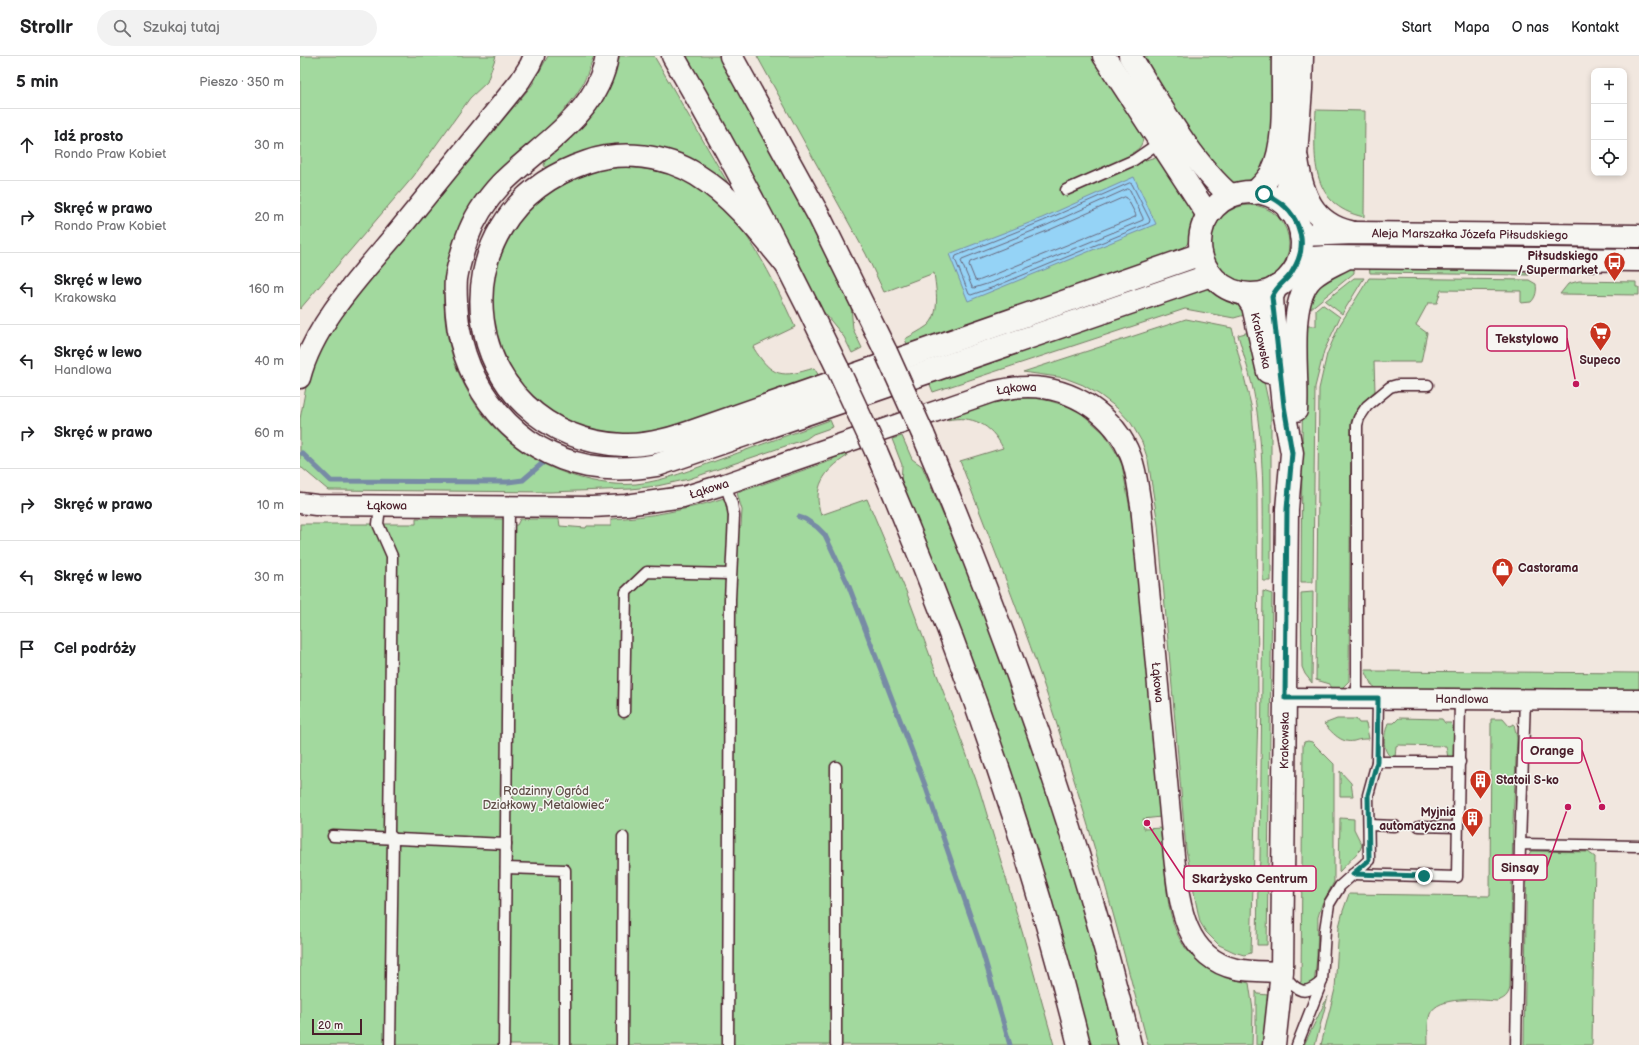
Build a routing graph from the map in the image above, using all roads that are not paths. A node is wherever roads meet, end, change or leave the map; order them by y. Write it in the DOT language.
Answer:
graph roads {
  1 [pos="534,56"];
  2 [pos="607,56"];
  3 [pos="673,56"];
  4 [pos="732,56"];
  5 [pos="742,56"];
  6 [pos="1104,56"];
  7 [pos="1130,56"];
  8 [pos="1282,56"];
  9 [pos="1302,56"];
  10 [pos="760,107"];
  11 [pos="1160,142"];
  12 [pos="1296,155"];
  13 [pos="1066,190"];
  14 [pos="1254,193"];
  15 [pos="1231,196"];
  16 [pos="1290,211"];
  17 [pos="1208,215"];
  18 [pos="1355,233"];
  19 [pos="1301,235"];
  20 [pos="1544,235"];
  21 [pos="1639,236"];
  22 [pos="1201,254"];
  23 [pos="1349,257"];
  24 [pos="1545,259"];
  25 [pos="1639,260"];
  26 [pos="1298,261"];
  27 [pos="788,266"];
  28 [pos="1211,275"];
  29 [pos="1276,287"];
  30 [pos="1245,294"];
  31 [pos="300,378"];
  32 [pos="1428,385"];
  33 [pos="1292,453"];
  34 [pos="725,484"];
  35 [pos="302,504"];
  36 [pos="509,506"];
  37 [pos="1287,509"];
  38 [pos="378,516"];
  39 [pos="730,574"];
  40 [pos="1285,698"];
  41 [pos="1357,698"];
  42 [pos="1378,698"];
  43 [pos="1460,699"];
  44 [pos="1525,699"];
  45 [pos="1639,700"];
  46 [pos="624,712"];
  47 [pos="1377,762"];
  48 [pos="1460,762"];
  49 [pos="836,767"];
  50 [pos="1369,825"];
  51 [pos="1395,826"];
  52 [pos="1419,826"];
  53 [pos="1457,827"];
  54 [pos="333,836"];
  55 [pos="623,837"];
  56 [pos="393,838"];
  57 [pos="506,844"];
  58 [pos="1520,844"];
  59 [pos="1639,846"];
  60 [pos="506,868"];
  61 [pos="1353,874"];
  62 [pos="1282,972"];
  63 [pos="1322,981"];
  64 [pos="390,1045"];
  65 [pos="504,1045"];
  66 [pos="565,1045"];
  67 [pos="622,1045"];
  68 [pos="728,1045"];
  69 [pos="836,1045"];
  70 [pos="1079,1045"];
  71 [pos="1130,1045"];
  72 [pos="1274,1045"];
  73 [pos="1290,1045"];
  74 [pos="1297,1045"];
  75 [pos="1516,1045"];
  1 -- 31 [label="street"];
  2 -- 28 [label="main road"];
  3 -- 27 [label="main road"];
  4 -- 10 [label="main road"];
  5 -- 10 [label="main road"];
  6 -- 11 [label="main road"];
  7 -- 15 [label="main road"];
  8 -- 14 [label="main road"];
  9 -- 12 [label="main road"];
  10 -- 71 [label="main road, bridge"];
  11 -- 13 [label="lane"];
  11 -- 17 [label="main road"];
  12 -- 16 [label="main road"];
  12 -- 18 [label="main road"];
  14 -- 15 [label="main road"];
  14 -- 16 [label="main road"];
  15 -- 17 [label="main road"];
  16 -- 19 [label="main road"];
  17 -- 22 [label="main road"];
  18 -- 19 [label="main road, Aleja Marszałka Józefa Piłsudskiego"];
  18 -- 20 [label="main road, Aleja Marszałka Józefa Piłsudskiego"];
  19 -- 26 [label="main road"];
  20 -- 21 [label="main road, Aleja Marszałka Józefa Piłsudskiego"];
  20 -- 24 [label="lane"];
  22 -- 27 [label="main road"];
  22 -- 28 [label="main road"];
  23 -- 24 [label="main road, Aleja Marszałka Józefa Piłsudskiego"];
  23 -- 26 [label="main road, Aleja Marszałka Józefa Piłsudskiego"];
  23 -- 33 [label="main road"];
  24 -- 25 [label="main road, Aleja Marszałka Józefa Piłsudskiego"];
  26 -- 29 [label="main road"];
  27 -- 70 [label="main road, bridge"];
  28 -- 30 [label="main road"];
  29 -- 30 [label="main road"];
  29 -- 33 [label="main road, Krakowska"];
  30 -- 37 [label="main road, Krakowska"];
  32 -- 41 [label="lane"];
  33 -- 37 [label="main road, Krakowska"];
  34 -- 36 [label="street, Łąkowa"];
  34 -- 39 [label="lane"];
  34 -- 62 [label="street, Łąkowa"];
  35 -- 36 [label="street, Łąkowa"];
  36 -- 57 [label="lane"];
  37 -- 40 [label="main road, Krakowska"];
  38 -- 56 [label="lane"];
  39 -- 46 [label="lane"];
  39 -- 68 [label="lane"];
  40 -- 41 [label="street, Handlowa"];
  40 -- 62 [label="main road, Krakowska"];
  41 -- 42 [label="street, Handlowa"];
  42 -- 43 [label="street, Handlowa"];
  42 -- 47 [label="lane"];
  43 -- 44 [label="street, Handlowa"];
  43 -- 48 [label="lane"];
  44 -- 45 [label="street, Handlowa"];
  44 -- 58 [label="lane"];
  47 -- 48 [label="lane"];
  47 -- 50 [label="lane"];
  48 -- 53 [label="lane"];
  49 -- 69 [label="lane"];
  50 -- 51 [label="lane"];
  50 -- 61 [label="lane"];
  52 -- 53 [label="lane"];
  53 -- 61 [label="lane"];
  54 -- 56 [label="lane"];
  55 -- 67 [label="lane"];
  56 -- 57 [label="lane"];
  56 -- 64 [label="lane"];
  57 -- 60 [label="lane"];
  58 -- 59 [label="lane"];
  58 -- 75 [label="lane"];
  60 -- 65 [label="lane"];
  60 -- 66 [label="lane"];
  61 -- 63 [label="lane"];
  62 -- 63 [label="lane"];
  62 -- 72 [label="main road, Krakowska"];
  62 -- 73 [label="main road, Krakowska"];
  63 -- 74 [label="lane"];
}
